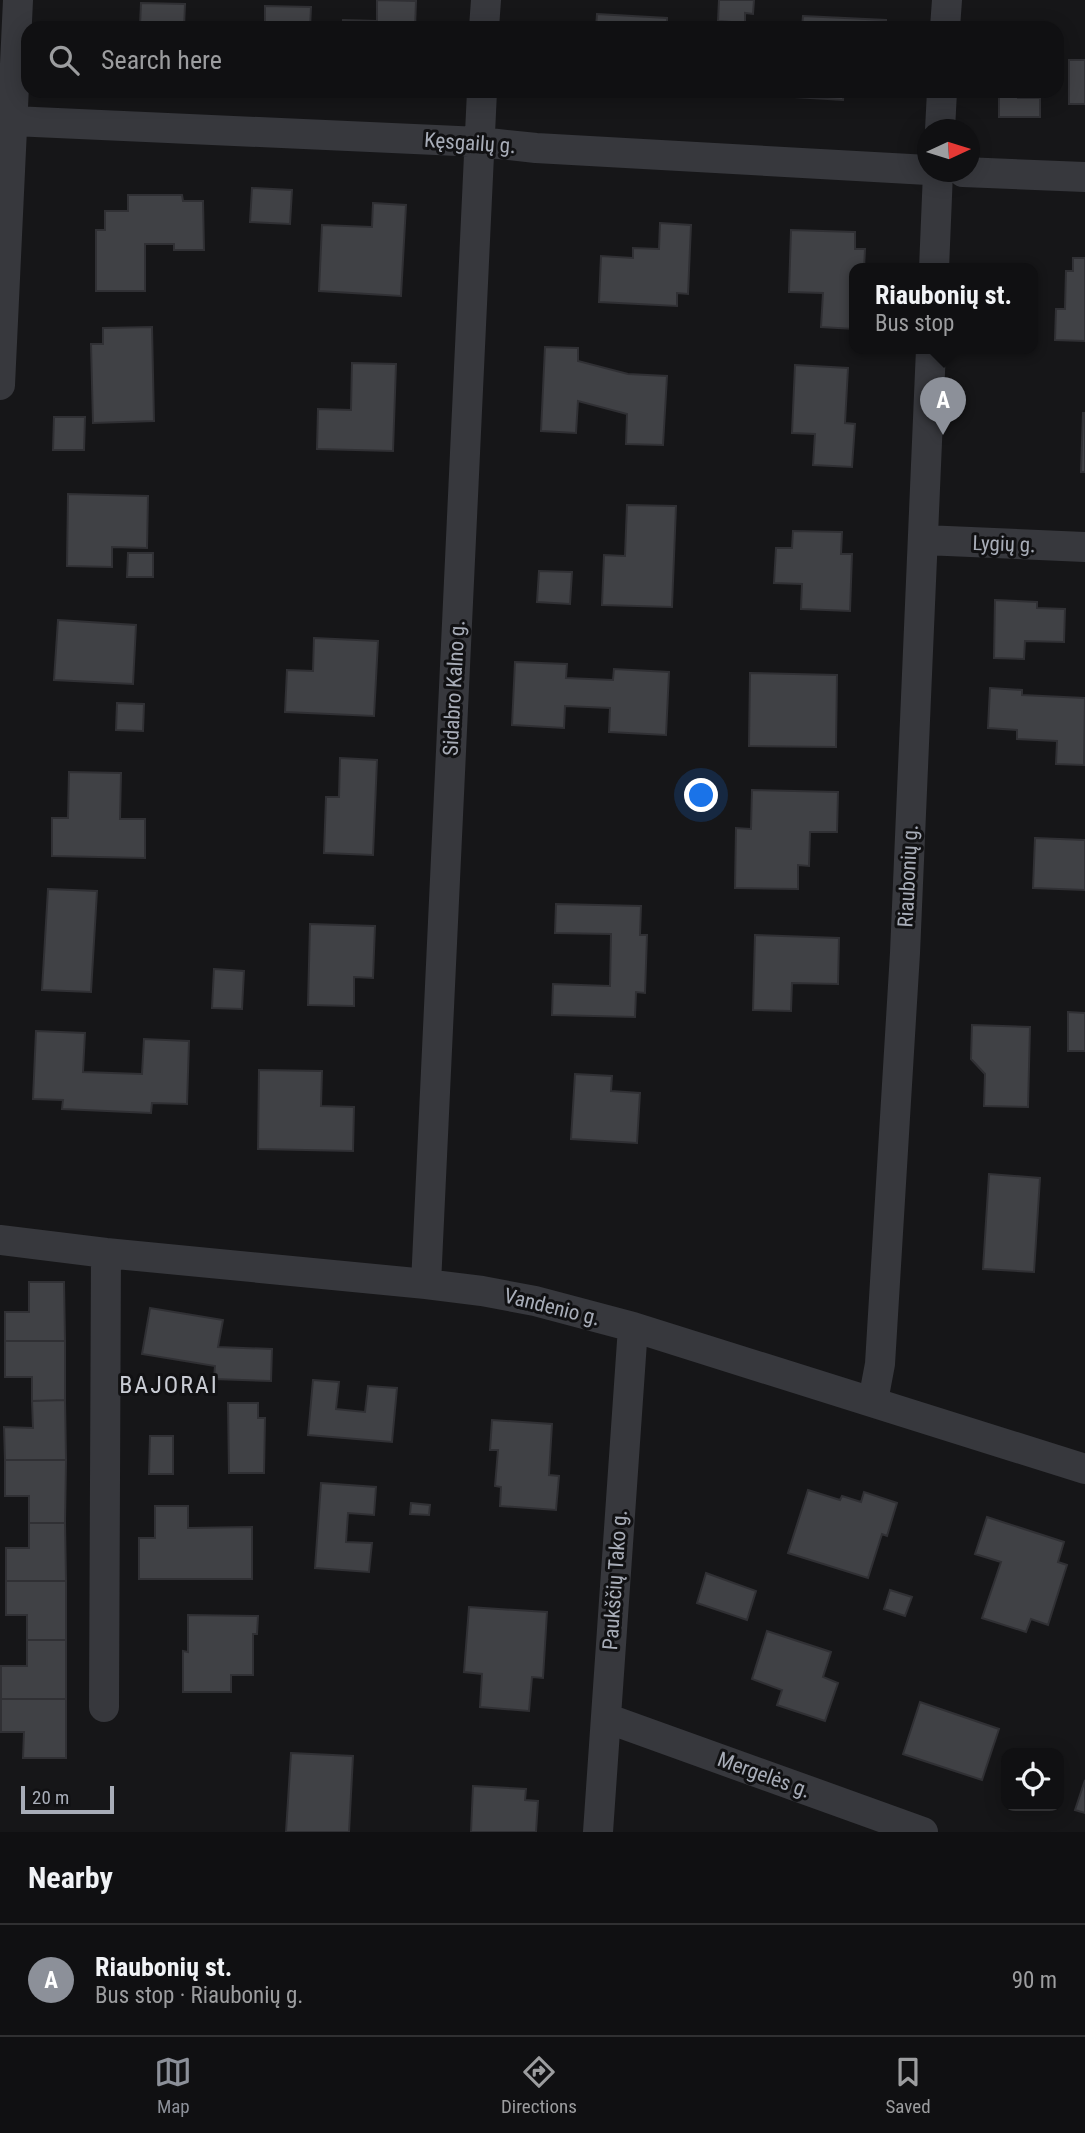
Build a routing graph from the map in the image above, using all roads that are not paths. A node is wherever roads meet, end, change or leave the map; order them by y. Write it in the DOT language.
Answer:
graph roads {
  1 [pos="18,0"];
  2 [pos="485,0"];
  3 [pos="947,0"];
  4 [pos="484,21"];
  5 [pos="946,21"];
  6 [pos="482,98"];
  7 [pos="942,98"];
  8 [pos="941,119"];
  9 [pos="13,121"];
  10 [pos="480,142"];
  11 [pos="917,169"];
  12 [pos="980,173"];
  13 [pos="1085,177"];
  14 [pos="938,182"];
  15 [pos="934,263"];
  16 [pos="931,354"];
  17 [pos="0,385"];
  18 [pos="923,540"];
  19 [pos="1085,547"];
  20 [pos="0,1240"];
  21 [pos="106,1253"];
  22 [pos="426,1284"];
  23 [pos="633,1327"];
  24 [pos="873,1401"];
  25 [pos="1085,1469"];
  26 [pos="104,1707"];
  27 [pos="606,1718"];
  28 [pos="598,1832"];
  29 [pos="923,1832"];
  1 -- 9 [label="street"];
  2 -- 4 [label="street"];
  3 -- 5 [label="street"];
  6 -- 10 [label="street, Sidabro Kalno g."];
  7 -- 8 [label="street"];
  9 -- 10 [label="street, Kęsgailų g."];
  9 -- 17 [label="street"];
  10 -- 11 [label="street, Kęsgailų g."];
  10 -- 22 [label="street, Sidabro Kalno g."];
  12 -- 13 [label="street"];
  14 -- 15 [label="street"];
  16 -- 18 [label="street, Riaubonių g."];
  18 -- 19 [label="street, Lygių g."];
  18 -- 24 [label="street, Riaubonių g."];
  20 -- 21 [label="street, Vandenio g."];
  21 -- 22 [label="street, Vandenio g."];
  21 -- 26 [label="street"];
  22 -- 23 [label="street, Vandenio g."];
  23 -- 24 [label="street, Vandenio g."];
  23 -- 27 [label="street, Paukščių Tako g."];
  24 -- 25 [label="street, Vandenio g."];
  27 -- 28 [label="street, Paukščių Tako g."];
  27 -- 29 [label="street, Mergelės g."];
}
